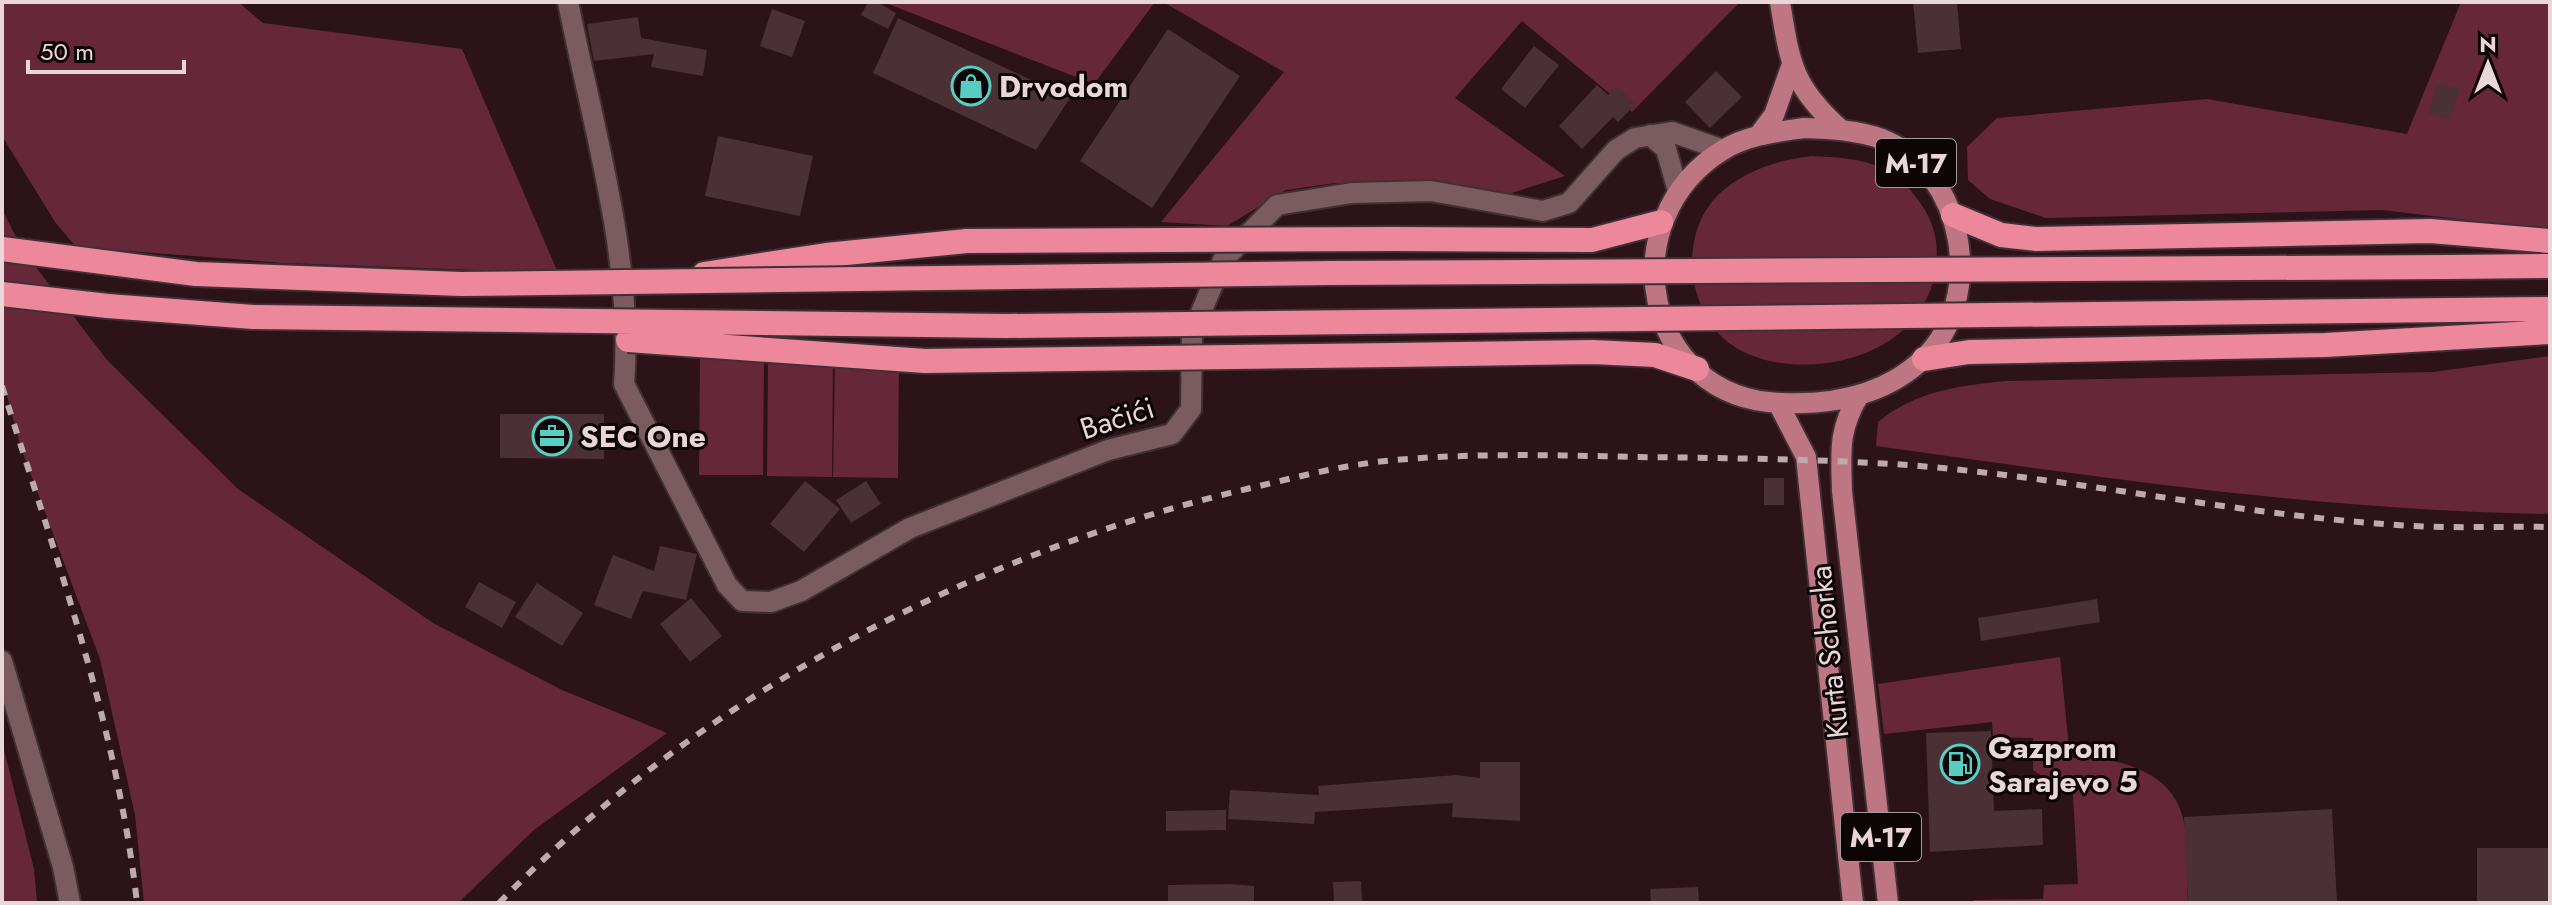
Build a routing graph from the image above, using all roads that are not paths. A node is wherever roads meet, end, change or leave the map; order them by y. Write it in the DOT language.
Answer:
graph roads {
  1 [pos="568,2"];
  2 [pos="1780,2"];
  3 [pos="1791,67"];
  4 [pos="1840,129"];
  5 [pos="1650,135"];
  6 [pos="1759,135"];
  7 [pos="1723,150"];
  8 [pos="1678,191"];
  9 [pos="1953,215"];
  10 [pos="1661,222"];
  11 [pos="2550,241"];
  12 [pos="2,249"];
  13 [pos="2550,266"];
  14 [pos="657,281"];
  15 [pos="2,294"];
  16 [pos="108,306"];
  17 [pos="2550,309"];
  18 [pos="2550,332"];
  19 [pos="1924,359"];
  20 [pos="1697,369"];
  21 [pos="1858,397"];
  22 [pos="1778,403"];
  23 [pos="2,661"];
  24 [pos="70,903"];
  25 [pos="1853,903"];
  26 [pos="1888,903"];
  1 -- 5 [label="street, Bačići"];
  2 -- 3 [label="main road, M-17"];
  3 -- 4 [label="main road, M-17"];
  3 -- 6 [label="main road, M-17"];
  4 -- 6 [label="main road, M-17"];
  4 -- 9 [label="main road, M-17"];
  5 -- 7 [label="street, Bačići"];
  5 -- 8 [label="street"];
  6 -- 7 [label="main road, M-17"];
  7 -- 8 [label="main road, M-17"];
  8 -- 10 [label="main road, M-17"];
  9 -- 11 [label="highway"];
  9 -- 19 [label="main road, M-17"];
  10 -- 14 [label="highway, bridge"];
  10 -- 20 [label="main road, M-17"];
  12 -- 14 [label="highway, bridge"];
  13 -- 14 [label="highway, bridge"];
  15 -- 16 [label="highway"];
  16 -- 17 [label="highway, bridge"];
  16 -- 20 [label="highway, bridge"];
  18 -- 19 [label="highway"];
  19 -- 21 [label="main road, M-17"];
  20 -- 22 [label="main road, M-17"];
  21 -- 22 [label="main road, M-17"];
  21 -- 26 [label="main road, Kurta Schorka / M-17"];
  22 -- 25 [label="main road, Kurta Schorka / M-17"];
  23 -- 24 [label="street"];
}
